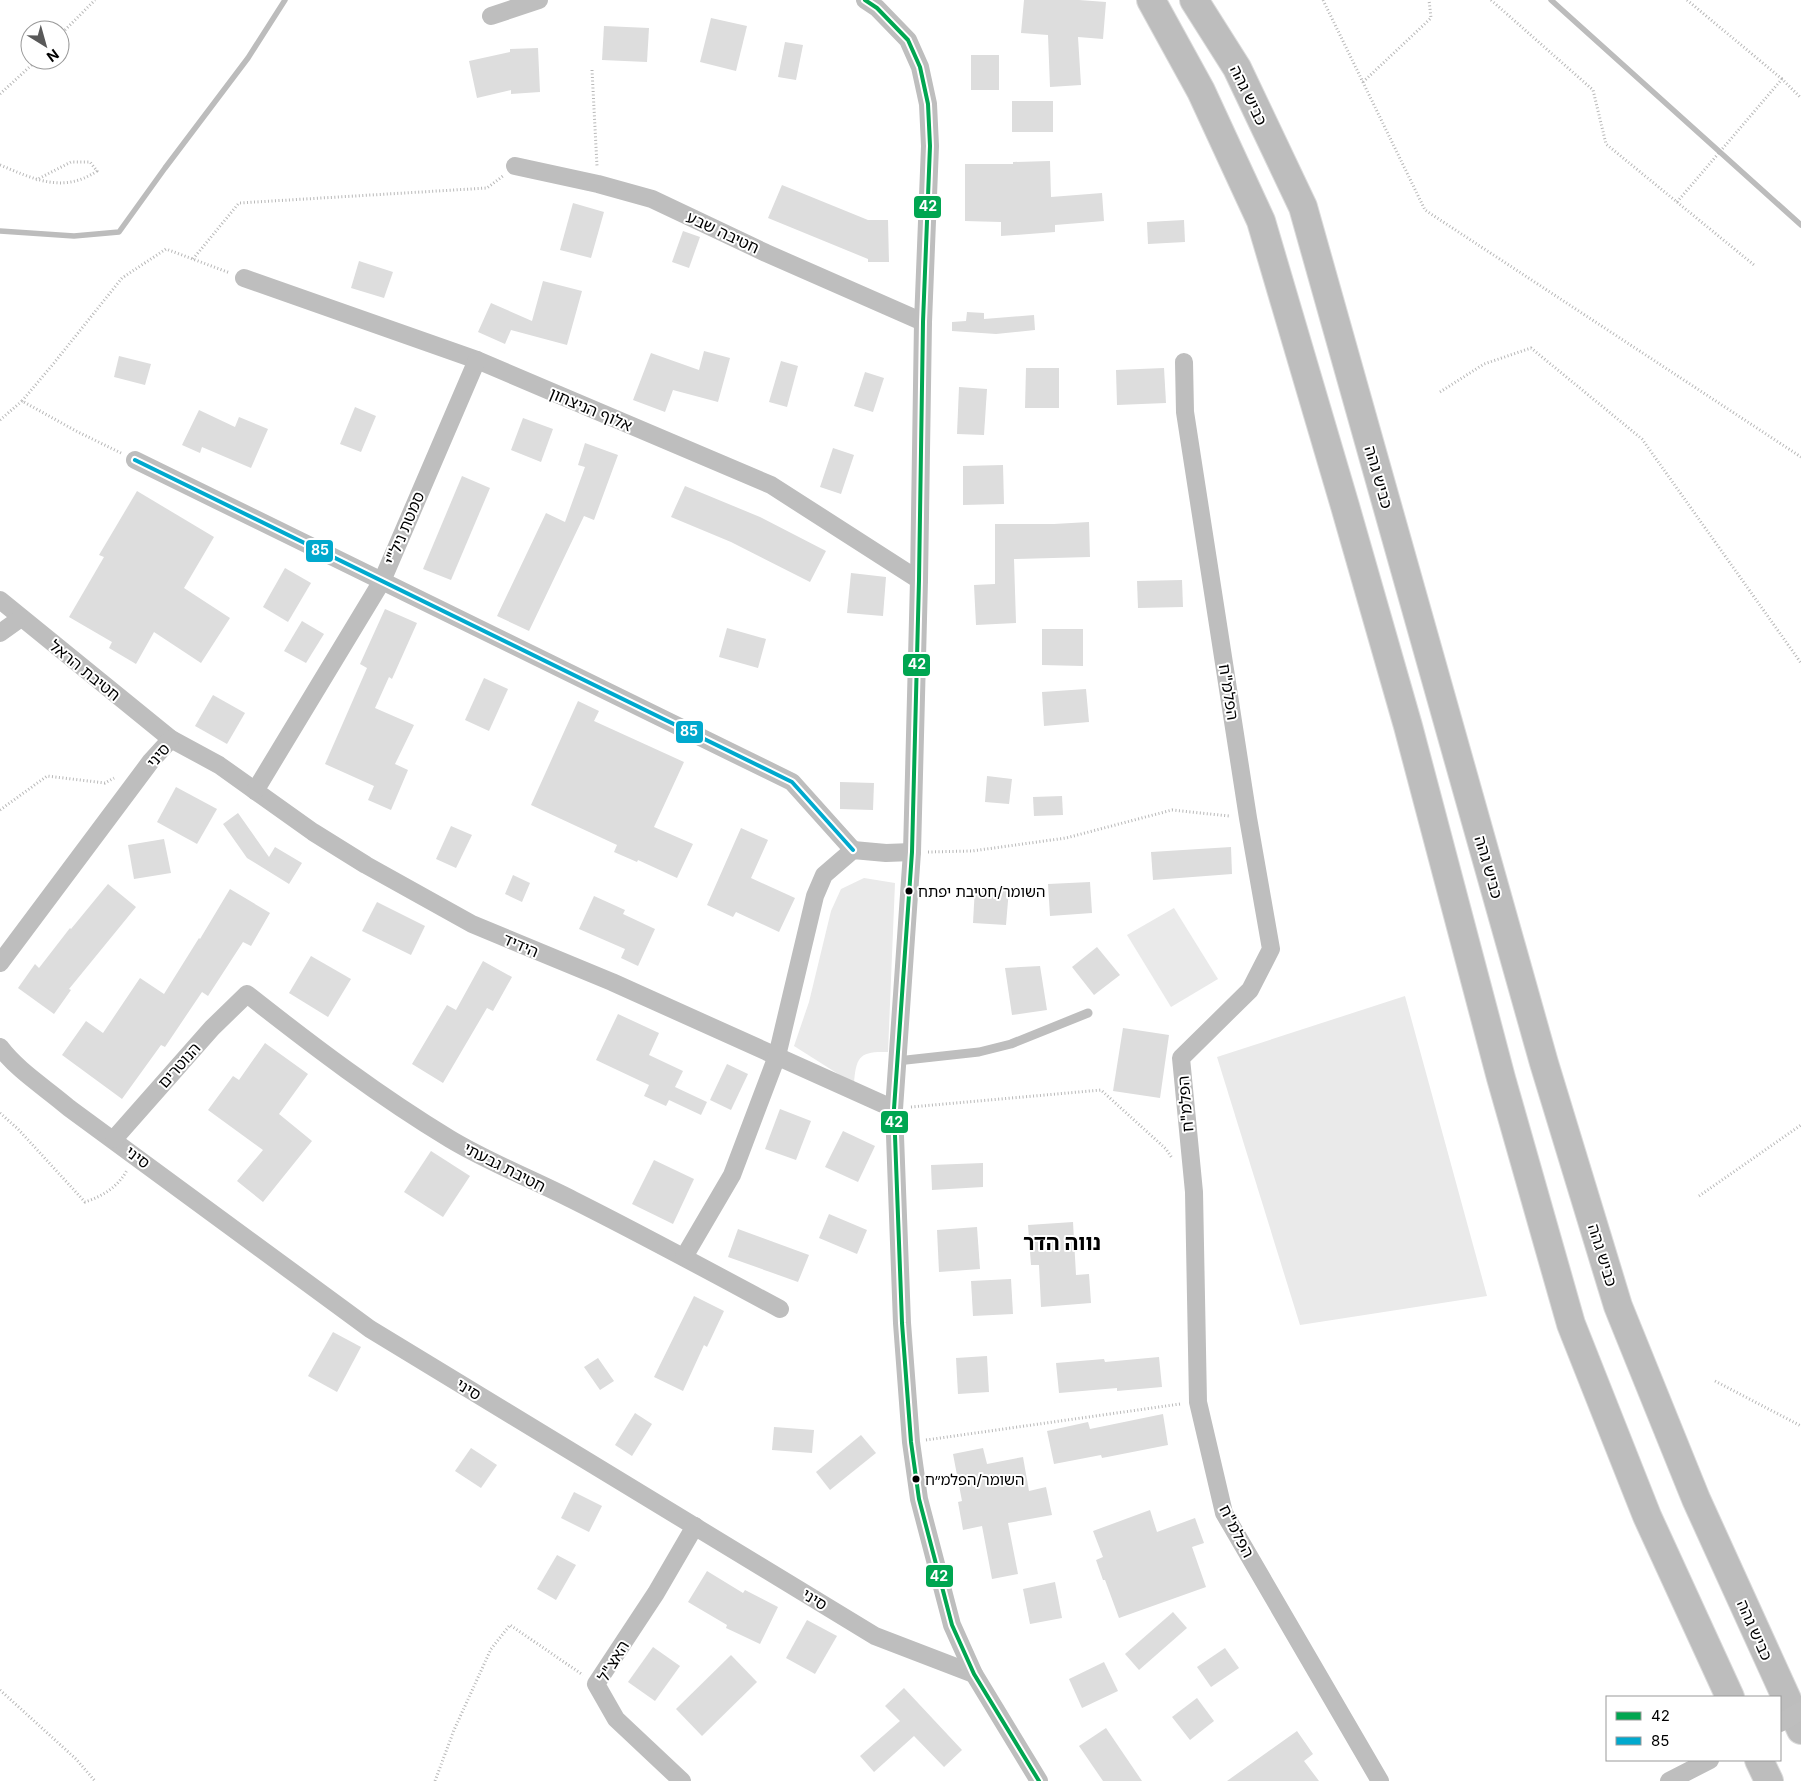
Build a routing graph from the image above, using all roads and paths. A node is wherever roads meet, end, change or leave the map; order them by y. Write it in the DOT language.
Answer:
graph roads {
  1 [pos="95,0"];
  2 [pos="539,0"];
  3 [pos="1150,0"];
  4 [pos="1194,0"];
  5 [pos="1323,0"];
  6 [pos="1429,0"];
  7 [pos="1491,0"];
  8 [pos="1687,0"];
  9 [pos="871,4"];
  10 [pos="491,16"];
  11 [pos="70,25"];
  12 [pos="26,70"];
  13 [pos="592,70"];
  14 [pos="1782,79"];
  15 [pos="1363,82"];
  16 [pos="0,94"];
  17 [pos="1801,98"];
  18 [pos="0,165"];
  19 [pos="515,166"];
  20 [pos="36,180"];
  21 [pos="598,184"];
  22 [pos="1677,202"];
  23 [pos="194,259"];
  24 [pos="1754,265"];
  25 [pos="244,278"];
  26 [pos="923,322"];
  27 [pos="477,360"];
  28 [pos="1184,362"];
  29 [pos="1440,392"];
  30 [pos="22,401"];
  31 [pos="0,420"];
  32 [pos="1801,457"];
  33 [pos="135,460"];
  34 [pos="919,580"];
  35 [pos="382,581"];
  36 [pos="0,600"];
  37 [pos="21,618"];
  38 [pos="0,633"];
  39 [pos="1801,663"];
  40 [pos="171,739"];
  41 [pos="120,776"];
  42 [pos="255,791"];
  43 [pos="0,810"];
  44 [pos="1248,818"];
  45 [pos="853,850"];
  46 [pos="912,852"];
  47 [pos="0,963"];
  48 [pos="247,994"];
  49 [pos="1088,1013"];
  50 [pos="0,1047"];
  51 [pos="777,1056"];
  52 [pos="897,1061"];
  53 [pos="894,1109"];
  54 [pos="0,1113"];
  55 [pos="1801,1124"];
  56 [pos="114,1139"];
  57 [pos="134,1154"];
  58 [pos="1176,1164"];
  59 [pos="1699,1196"];
  60 [pos="684,1257"];
  61 [pos="780,1310"];
  62 [pos="1715,1381"];
  63 [pos="1198,1402"];
  64 [pos="1801,1426"];
  65 [pos="911,1442"];
  66 [pos="695,1526"];
  67 [pos="974,1674"];
  68 [pos="596,1684"];
  69 [pos="0,1690"];
  70 [pos="1730,1696"];
  71 [pos="1801,1711"];
  72 [pos="1781,1722"];
  73 [pos="1801,1730"];
  74 [pos="1708,1761"];
  75 [pos="1759,1761"];
  76 [pos="1676,1778"];
  77 [pos="95,1781"];
  78 [pos="435,1781"];
  79 [pos="682,1781"];
  80 [pos="1039,1781"];
  81 [pos="1380,1781"];
  82 [pos="1769,1781"];
  1 -- 11 [label="path"];
  2 -- 10 [label="street"];
  3 -- 70 [label="highway"];
  4 -- 73 [label="highway, כביש גהה"];
  5 -- 15 [label="path"];
  6 -- 15 [label="path"];
  7 -- 22 [label="path"];
  8 -- 14 [label="path"];
  9 -- 26 [label="street"];
  12 -- 16 [label="path"];
  13 -- 21 [label="path"];
  14 -- 17 [label="path"];
  14 -- 22 [label="path"];
  15 -- 32 [label="path"];
  18 -- 20 [label="path"];
  19 -- 21 [label="street, חטיבה שבע"];
  19 -- 23 [label="path"];
  20 -- 20 [label="path"];
  21 -- 26 [label="street, חטיבה שבע"];
  22 -- 24 [label="path"];
  23 -- 25 [label="path"];
  23 -- 30 [label="path"];
  25 -- 27 [label="street, אלוף הניצחון"];
  26 -- 34 [label="street"];
  27 -- 34 [label="street, אלוף הניצחון"];
  27 -- 35 [label="street, סמטת ניל\"י"];
  28 -- 44 [label="street, הפלמ\"ח"];
  29 -- 39 [label="path"];
  30 -- 31 [label="path"];
  30 -- 33 [label="path"];
  33 -- 35 [label="street"];
  34 -- 46 [label="street"];
  35 -- 42 [label="street, סמטת ניל\"י"];
  35 -- 45 [label="street"];
  36 -- 37 [label="street, חטיבת הראל"];
  37 -- 38 [label="street"];
  37 -- 40 [label="street, חטיבת הראל"];
  40 -- 42 [label="street, הידיד"];
  40 -- 47 [label="street, סיני"];
  41 -- 43 [label="path"];
  42 -- 51 [label="street, הידיד"];
  44 -- 46 [label="path"];
  44 -- 63 [label="street, הפלמ\"ח"];
  45 -- 46 [label="street"];
  45 -- 51 [label="street"];
  46 -- 52 [label="street"];
  48 -- 56 [label="street, הנוטרים"];
  48 -- 60 [label="street, חטיבת גבעתי"];
  49 -- 52 [label="lane"];
  50 -- 56 [label="street, סיני"];
  51 -- 53 [label="street, הידיד"];
  51 -- 60 [label="street"];
  52 -- 53 [label="street"];
  53 -- 58 [label="path"];
  53 -- 65 [label="street"];
  54 -- 57 [label="path"];
  55 -- 59 [label="path"];
  56 -- 57 [label="street, סיני"];
  57 -- 66 [label="street, סיני"];
  60 -- 61 [label="street, חטיבת גבעתי"];
  62 -- 64 [label="path"];
  63 -- 65 [label="path"];
  63 -- 81 [label="street, הפלמ\"ח"];
  65 -- 67 [label="street"];
  66 -- 67 [label="street, סיני"];
  66 -- 68 [label="street, האצ\"ל"];
  67 -- 80 [label="street"];
  68 -- 78 [label="path"];
  68 -- 79 [label="street, האצ\"ל"];
  69 -- 77 [label="path"];
  71 -- 72 [label="street, bridge"];
  74 -- 76 [label="street"];
  75 -- 82 [label="highway"];
}
